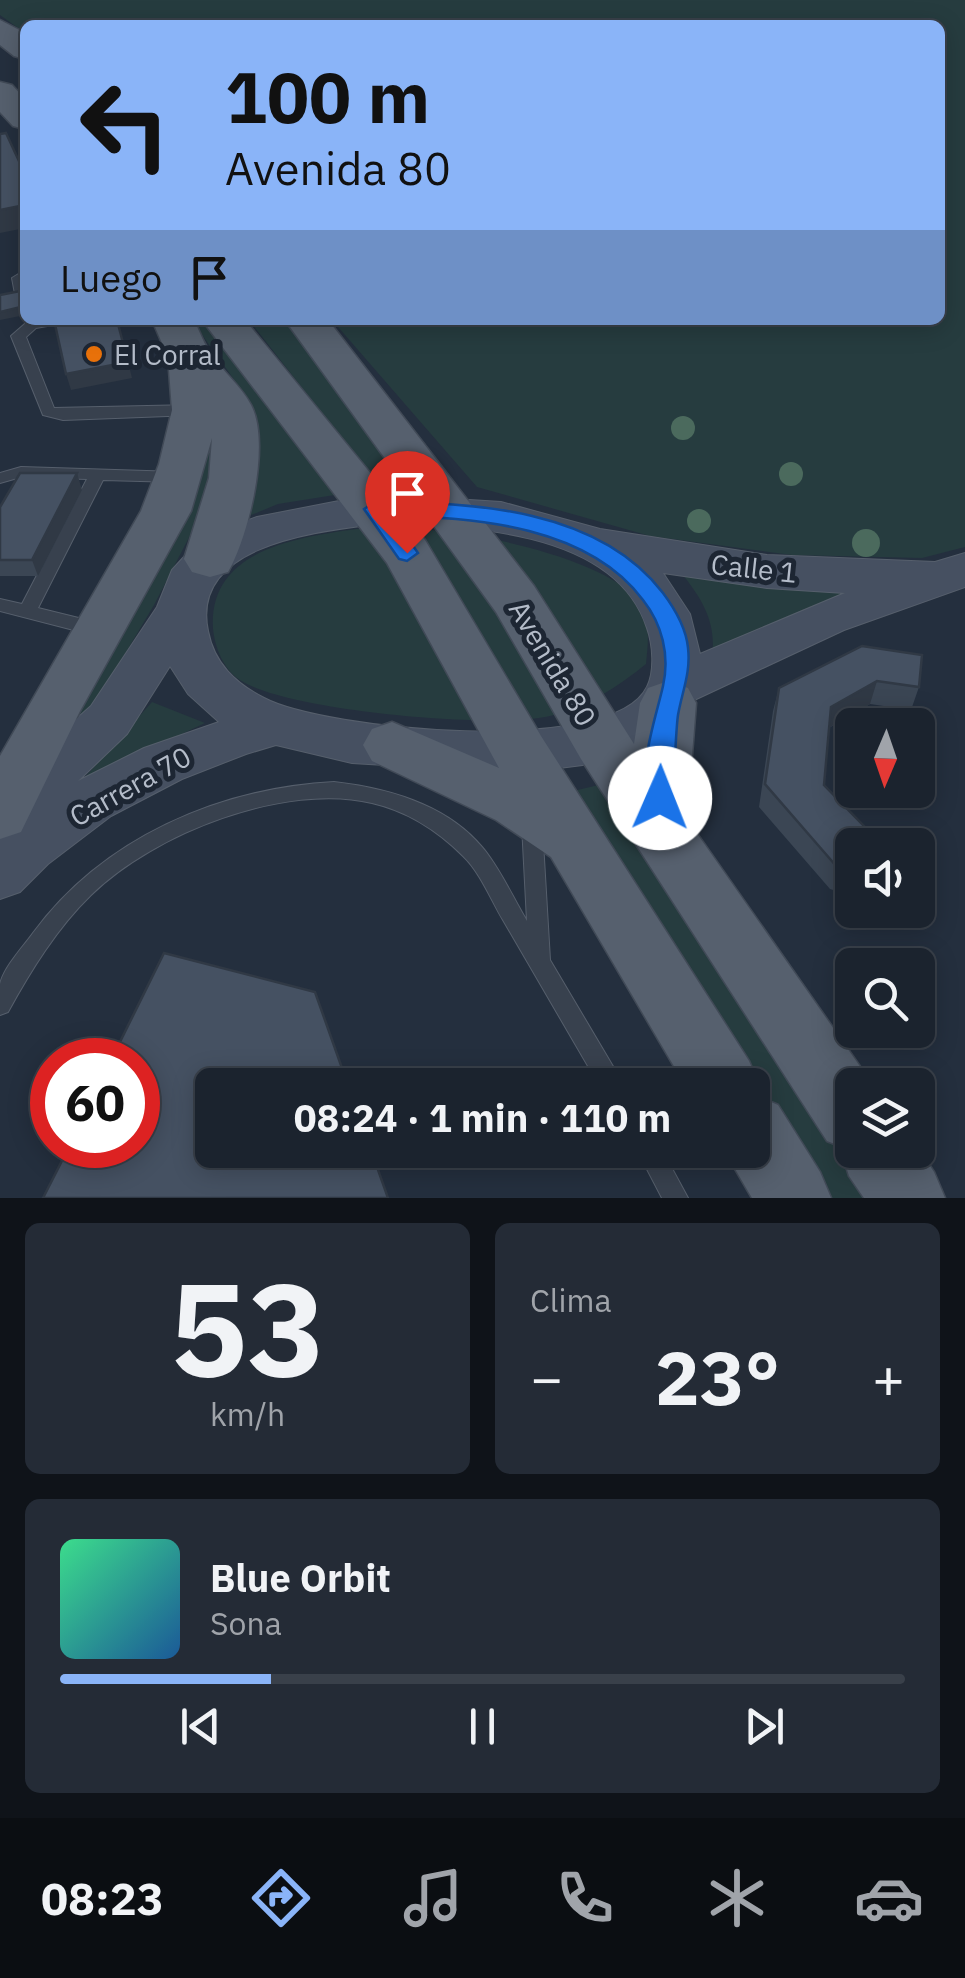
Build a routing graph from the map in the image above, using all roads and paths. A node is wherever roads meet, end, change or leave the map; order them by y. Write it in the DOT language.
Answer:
graph roads {
  1 [pos="0,29"];
  2 [pos="20,45"];
  3 [pos="0,92"];
  4 [pos="20,114"];
  5 [pos="28,325"];
  6 [pos="310,325"];
  7 [pos="195,332"];
  8 [pos="195,410"];
  9 [pos="97,475"];
  10 [pos="178,477"];
  11 [pos="0,478"];
  12 [pos="375,509"];
  13 [pos="454,513"];
  14 [pos="578,538"];
  15 [pos="210,559"];
  16 [pos="949,573"];
  17 [pos="0,605"];
  18 [pos="27,612"];
  19 [pos="178,614"];
  20 [pos="100,630"];
  21 [pos="671,695"];
  22 [pos="276,725"];
  23 [pos="601,743"];
  24 [pos="392,745"];
  25 [pos="520,752"];
  26 [pos="0,817"];
  27 [pos="554,829"];
  28 [pos="672,849"];
  29 [pos="0,875"];
  30 [pos="540,960"];
  31 [pos="0,1005"];
  32 [pos="602,1068"];
  33 [pos="713,1068"];
  34 [pos="835,1091"];
  35 [pos="770,1159"];
  36 [pos="658,1168"];
  37 [pos="887,1168"];
  38 [pos="676,1198"];
  39 [pos="794,1198"];
  40 [pos="908,1198"];
  1 -- 2 [label="main road"];
  3 -- 4 [label="main road"];
  5 -- 8 [label="lane"];
  6 -- 13 [label="main road, Avenida 80"];
  7 -- 8 [label="main road"];
  7 -- 12 [label="main road"];
  7 -- 15 [label="main road"];
  8 -- 10 [label="main road"];
  9 -- 10 [label="lane"];
  9 -- 11 [label="lane"];
  9 -- 18 [label="lane"];
  10 -- 20 [label="main road"];
  12 -- 13 [label="main road"];
  12 -- 15 [label="main road"];
  12 -- 25 [label="main road"];
  13 -- 14 [label="main road"];
  13 -- 23 [label="main road, Avenida 80"];
  14 -- 16 [label="main road, Calle 1"];
  14 -- 21 [label="main road"];
  15 -- 19 [label="main road, Carrera 70"];
  16 -- 21 [label="main road, Calle 1"];
  17 -- 18 [label="lane"];
  18 -- 20 [label="lane"];
  19 -- 22 [label="main road, Calle 1"];
  19 -- 26 [label="main road, Carrera 70"];
  20 -- 26 [label="main road"];
  21 -- 23 [label="main road, Calle 1"];
  21 -- 28 [label="main road"];
  22 -- 24 [label="main road, Calle 1"];
  22 -- 29 [label="main road, Carrera 70"];
  23 -- 25 [label="main road, Calle 1"];
  23 -- 28 [label="main road, Avenida 80"];
  24 -- 25 [label="main road, Calle 1"];
  24 -- 27 [label="main road"];
  25 -- 27 [label="main road"];
  27 -- 30 [label="lane"];
  27 -- 33 [label="main road"];
  28 -- 34 [label="main road, Avenida 80"];
  30 -- 31 [label="lane"];
  30 -- 32 [label="lane"];
  35 -- 39 [label="main road"];
  36 -- 38 [label="lane"];
  37 -- 40 [label="main road"];
}
